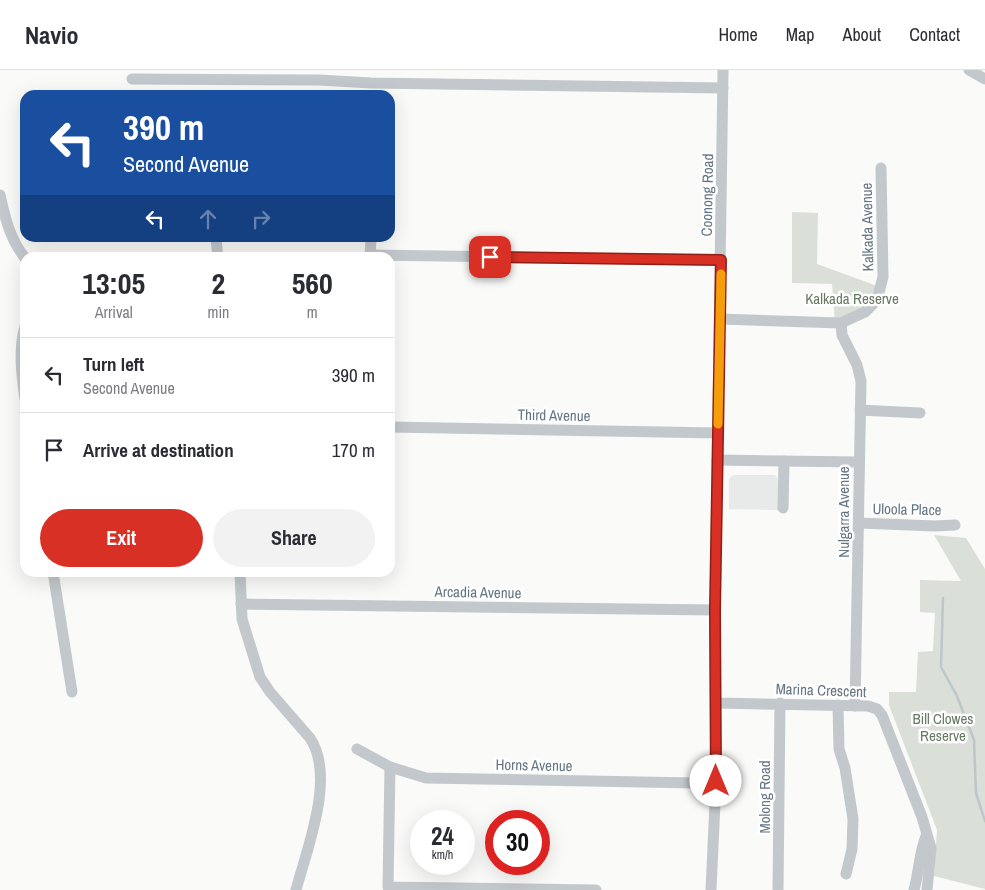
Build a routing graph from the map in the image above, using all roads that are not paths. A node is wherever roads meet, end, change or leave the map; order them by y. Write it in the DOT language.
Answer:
graph roads {
  1 [pos="723,70"];
  2 [pos="969,70"];
  3 [pos="319,75"];
  4 [pos="132,79"];
  5 [pos="985,79"];
  6 [pos="723,88"];
  7 [pos="371,89"];
  8 [pos="881,168"];
  9 [pos="0,195"];
  10 [pos="21,252"];
  11 [pos="395,256"];
  12 [pos="721,260"];
  13 [pos="720,320"];
  14 [pos="841,323"];
  15 [pos="860,410"];
  16 [pos="920,412"];
  17 [pos="395,427"];
  18 [pos="718,433"];
  19 [pos="718,460"];
  20 [pos="784,461"];
  21 [pos="858,462"];
  22 [pos="783,508"];
  23 [pos="859,523"];
  24 [pos="955,525"];
  25 [pos="54,577"];
  26 [pos="240,577"];
  27 [pos="240,604"];
  28 [pos="715,610"];
  29 [pos="72,692"];
  30 [pos="716,703"];
  31 [pos="780,703"];
  32 [pos="838,705"];
  33 [pos="855,706"];
  34 [pos="357,749"];
  35 [pos="390,767"];
  36 [pos="716,781"];
  37 [pos="926,836"];
  38 [pos="846,874"];
  39 [pos="296,890"];
  40 [pos="596,890"];
  41 [pos="711,890"];
  42 [pos="778,890"];
  43 [pos="914,890"];
  44 [pos="926,890"];
  1 -- 6 [label="street, Coonong Road"];
  2 -- 5 [label="street"];
  3 -- 4 [label="street"];
  3 -- 7 [label="street"];
  6 -- 7 [label="street"];
  6 -- 12 [label="street, Coonong Road"];
  8 -- 14 [label="street, Kalkada Avenue"];
  9 -- 10 [label="street"];
  11 -- 12 [label="street"];
  12 -- 13 [label="street, Coonong Road"];
  13 -- 14 [label="street, Kalkada Avenue"];
  13 -- 18 [label="street, Coonong Road"];
  14 -- 15 [label="street, Nulgarra Avenue"];
  15 -- 16 [label="street"];
  15 -- 21 [label="street, Nulgarra Avenue"];
  17 -- 18 [label="street, Third Avenue"];
  18 -- 19 [label="street, Coonong Road"];
  19 -- 20 [label="street"];
  19 -- 28 [label="street, Coonong Road"];
  20 -- 21 [label="street"];
  20 -- 22 [label="street"];
  21 -- 23 [label="street, Nulgarra Avenue"];
  23 -- 24 [label="street, Uloola Place"];
  23 -- 33 [label="street, Nulgarra Avenue"];
  25 -- 29 [label="street"];
  26 -- 27 [label="street"];
  27 -- 28 [label="street, Arcadia Avenue"];
  27 -- 39 [label="street"];
  28 -- 30 [label="street, Coonong Road"];
  30 -- 31 [label="street, Marina Crescent"];
  30 -- 36 [label="street, Coonong Road"];
  31 -- 32 [label="street, Marina Crescent"];
  31 -- 42 [label="street, Molong Road"];
  32 -- 33 [label="street, Marina Crescent"];
  32 -- 38 [label="street"];
  33 -- 37 [label="street, Marina Crescent"];
  34 -- 35 [label="street, Horns Avenue"];
  35 -- 36 [label="street, Horns Avenue"];
  35 -- 40 [label="street"];
  36 -- 41 [label="street, Coonong Road"];
  37 -- 43 [label="street, Marina Crescent"];
  37 -- 44 [label="street, Marina Crescent"];
}
